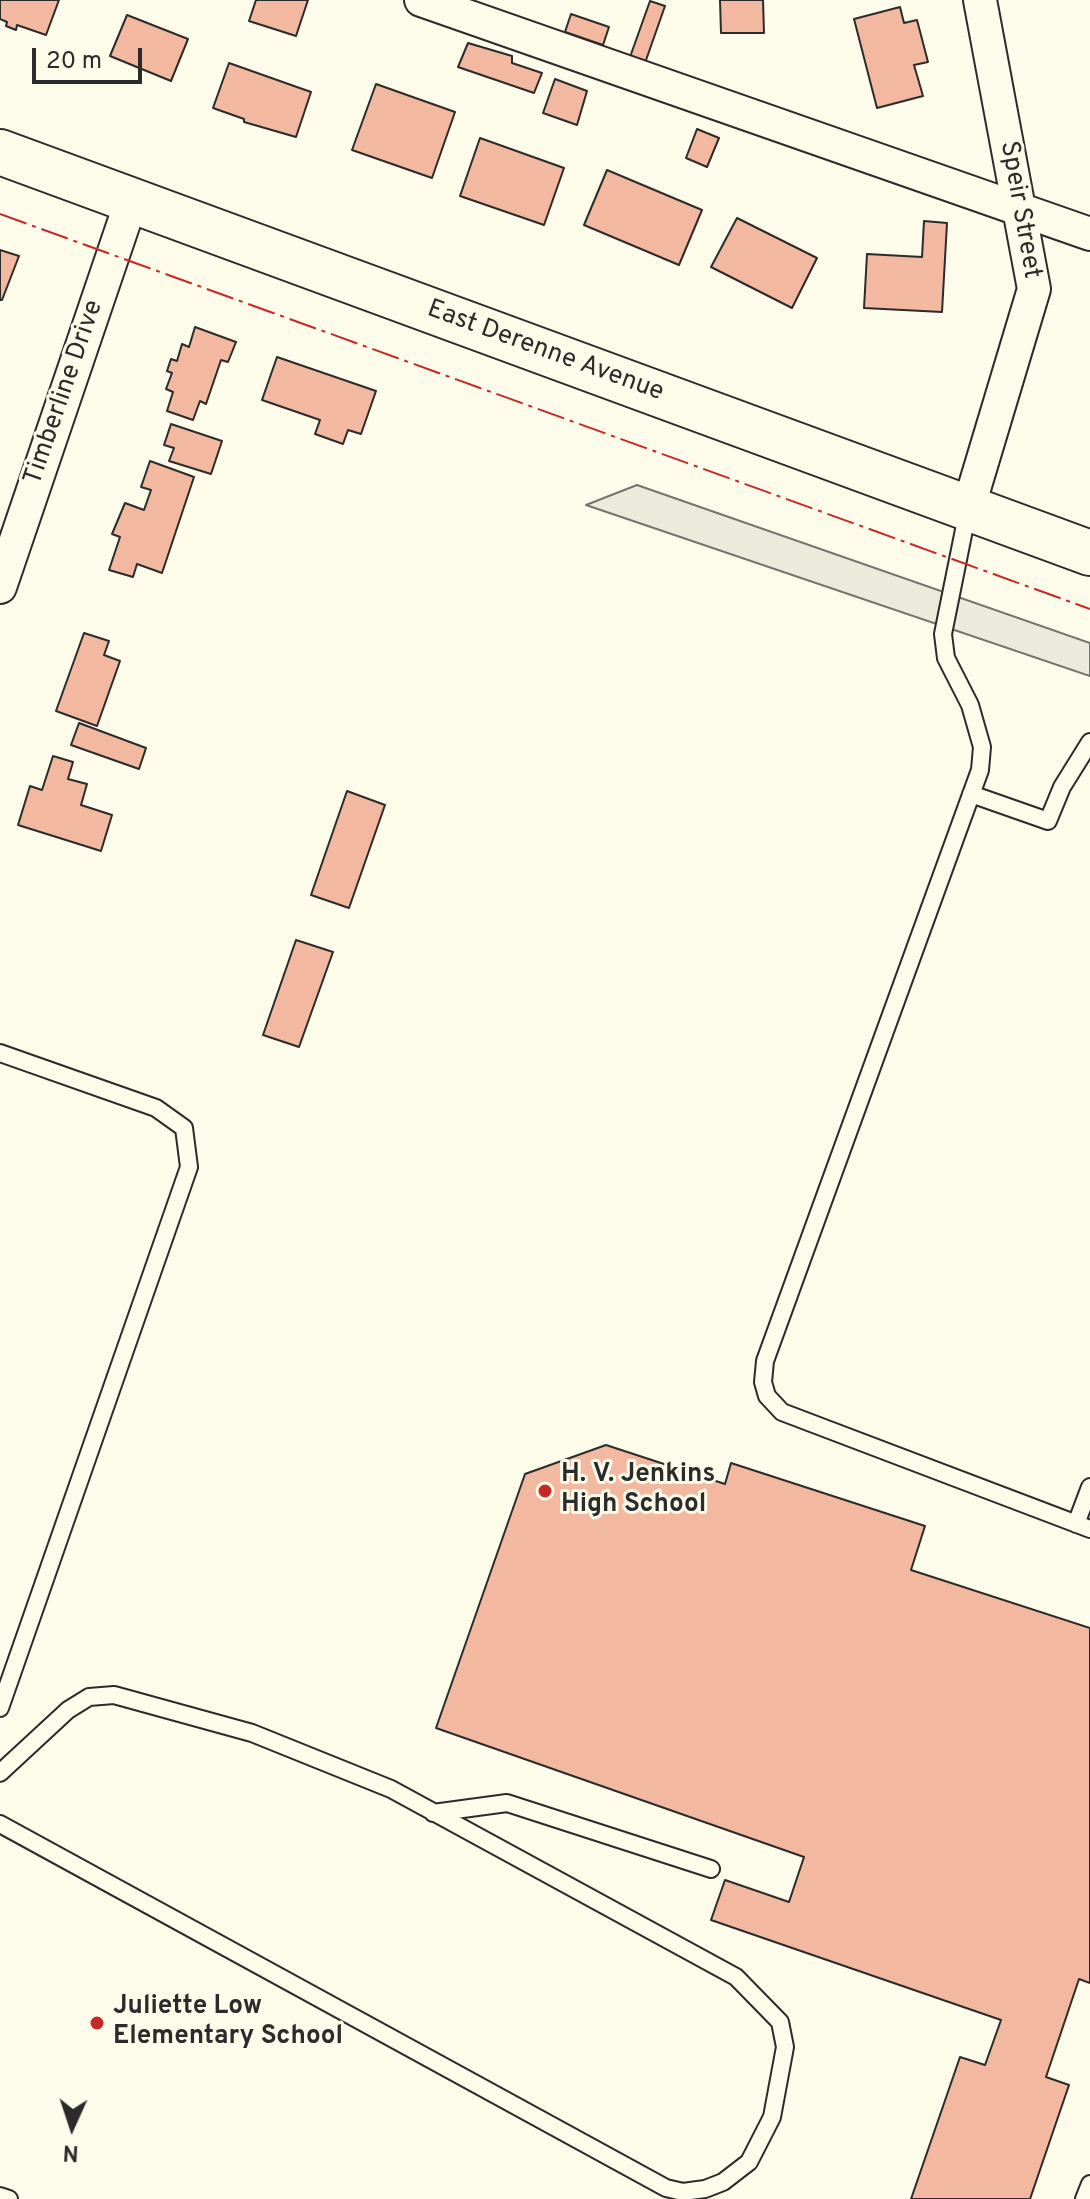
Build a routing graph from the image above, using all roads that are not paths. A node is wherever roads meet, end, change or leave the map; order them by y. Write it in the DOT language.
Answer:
graph roads {
  1 [pos="421,0"];
  2 [pos="980,0"];
  3 [pos="0,152"];
  4 [pos="132,199"];
  5 [pos="1018,207"];
  6 [pos="1090,234"];
  7 [pos="968,509"];
  8 [pos="1090,553"];
  9 [pos="0,587"];
  10 [pos="1090,742"];
  11 [pos="971,794"];
  12 [pos="0,1053"];
  13 [pos="1090,1487"];
  14 [pos="1083,1527"];
  15 [pos="0,1708"];
  16 [pos="0,1773"];
  17 [pos="433,1813"];
  18 [pos="0,1824"];
  19 [pos="711,1869"];
  20 [pos="1090,2184"];
  21 [pos="0,2196"];
  22 [pos="9,2199"];
  23 [pos="1084,2199"];
  1 -- 5 [label="street"];
  2 -- 5 [label="street, Speir Street"];
  3 -- 4 [label="main road, East Derenne Avenue"];
  4 -- 7 [label="main road, East Derenne Avenue"];
  4 -- 9 [label="street, Timberline Drive"];
  5 -- 6 [label="street"];
  5 -- 7 [label="street, Speir Street"];
  7 -- 8 [label="main road, East Derenne Avenue"];
  7 -- 11 [label="lane"];
  10 -- 11 [label="lane"];
  11 -- 14 [label="lane"];
  12 -- 15 [label="lane"];
  13 -- 14 [label="lane"];
  16 -- 17 [label="lane"];
  17 -- 18 [label="lane"];
  17 -- 19 [label="lane"];
  20 -- 23 [label="lane"];
  21 -- 22 [label="lane"];
}
